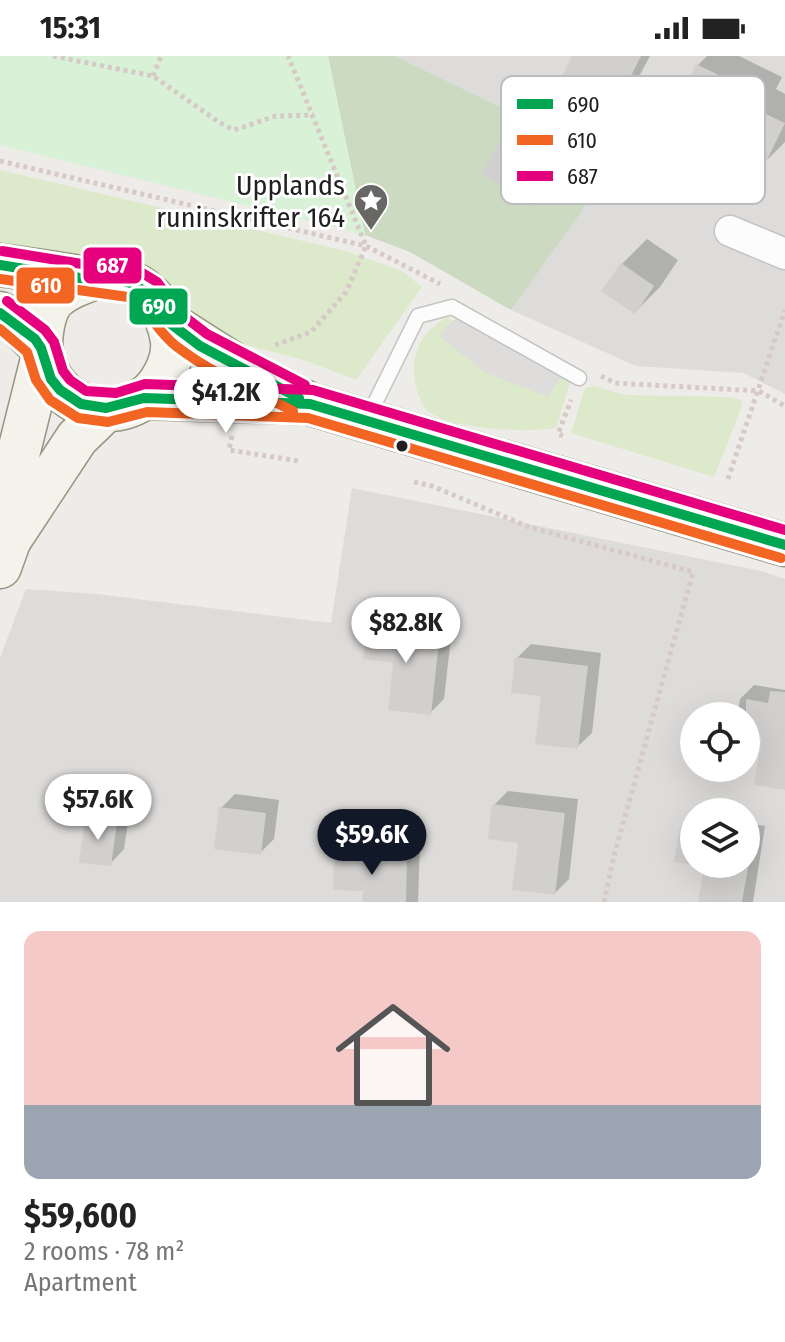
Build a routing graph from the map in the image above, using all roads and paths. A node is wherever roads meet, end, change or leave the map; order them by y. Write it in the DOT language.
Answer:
graph roads {
  1 [pos="53,56"];
  2 [pos="161,56"];
  3 [pos="288,56"];
  4 [pos="153,76"];
  5 [pos="314,115"];
  6 [pos="0,161"];
  7 [pos="730,231"];
  8 [pos="785,254"];
  9 [pos="0,265"];
  10 [pos="93,279"];
  11 [pos="785,310"];
  12 [pos="0,313"];
  13 [pos="169,323"];
  14 [pos="41,352"];
  15 [pos="579,378"];
  16 [pos="125,404"];
  17 [pos="310,404"];
  18 [pos="366,421"];
  19 [pos="573,439"];
  20 [pos="728,479"];
  21 [pos="414,482"];
  22 [pos="785,545"];
  23 [pos="5,553"];
  24 [pos="604,902"];
  1 -- 4 [label="path"];
  2 -- 4 [label="path"];
  3 -- 5 [label="path"];
  4 -- 5 [label="path"];
  5 -- 6 [label="path"];
  7 -- 8 [label="street"];
  9 -- 10 [label="main road"];
  10 -- 13 [label="main road"];
  10 -- 14 [label="main road"];
  11 -- 20 [label="path"];
  12 -- 14 [label="main road"];
  13 -- 16 [label="main road"];
  13 -- 17 [label="main road"];
  14 -- 16 [label="main road"];
  14 -- 23 [label="main road"];
  15 -- 18 [label="lane"];
  15 -- 19 [label="path"];
  16 -- 17 [label="main road"];
  16 -- 23 [label="main road"];
  17 -- 18 [label="main road"];
  18 -- 22 [label="main road"];
  21 -- 24 [label="path"];
}
